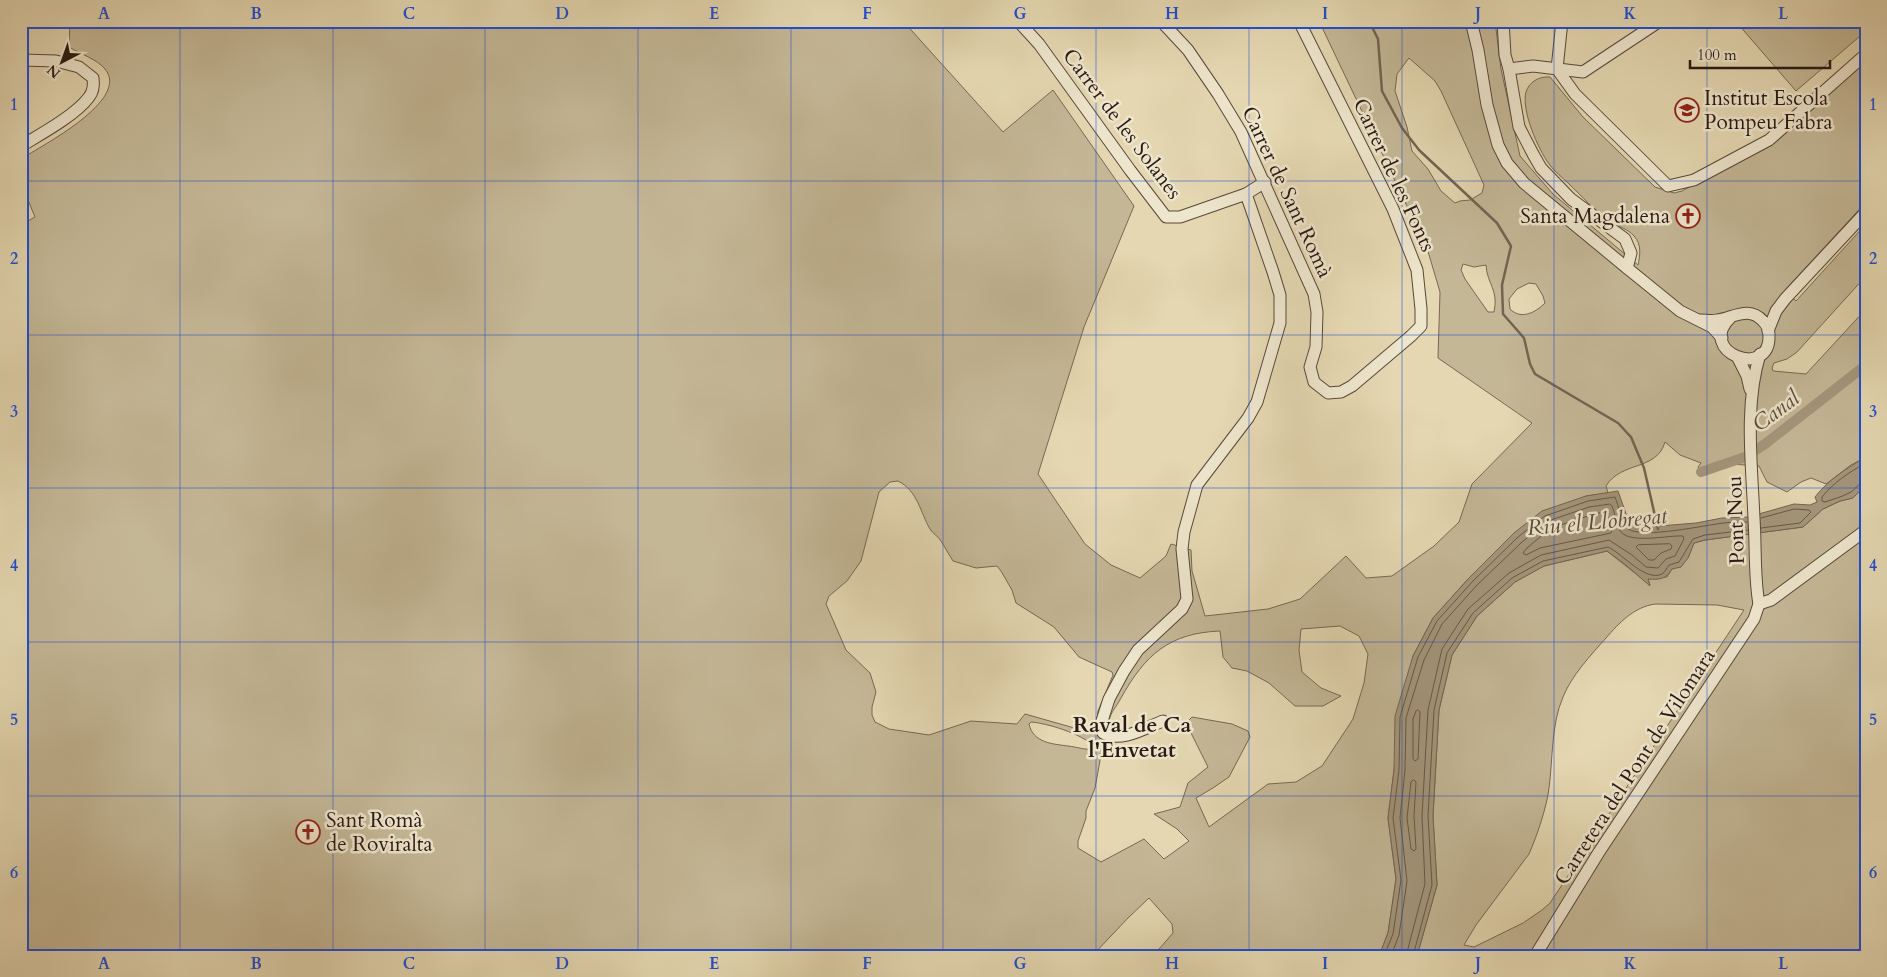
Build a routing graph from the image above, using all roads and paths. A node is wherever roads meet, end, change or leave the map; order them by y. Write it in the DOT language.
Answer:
graph roads {
  1 [pos="1018,21"];
  2 [pos="1161,21"];
  3 [pos="1299,21"];
  4 [pos="1471,21"];
  5 [pos="1504,21"];
  6 [pos="1562,21"];
  7 [pos="1660,21"];
  8 [pos="1648,25"];
  9 [pos="1866,54"];
  10 [pos="21,60"];
  11 [pos="1509,69"];
  12 [pos="1557,69"];
  13 [pos="21,146"];
  14 [pos="1264,182"];
  15 [pos="1246,194"];
  16 [pos="1866,212"];
  17 [pos="1627,268"];
  18 [pos="1785,299"];
  19 [pos="1755,314"];
  20 [pos="1731,317"];
  21 [pos="1700,320"];
  22 [pos="1768,331"];
  23 [pos="1722,338"];
  24 [pos="1760,354"];
  25 [pos="1738,358"];
  26 [pos="1328,392"];
  27 [pos="1752,394"];
  28 [pos="1866,530"];
  29 [pos="1758,600"];
  30 [pos="1163,721"];
  31 [pos="1535,956"];
  1 -- 15 [label="street, Carrer de les Solanes"];
  2 -- 14 [label="street, Carrer de Sant Romà"];
  3 -- 26 [label="street, Carrer de les Fonts"];
  4 -- 17 [label="street"];
  5 -- 11 [label="street"];
  6 -- 12 [label="street"];
  7 -- 8 [label="street"];
  8 -- 12 [label="street"];
  9 -- 12 [label="street"];
  10 -- 13 [label="street"];
  11 -- 12 [label="street"];
  11 -- 17 [label="street"];
  14 -- 15 [label="street, Carrer de les Solanes"];
  14 -- 26 [label="street, Carrer de Sant Romà"];
  15 -- 30 [label="street"];
  16 -- 18 [label="street"];
  17 -- 21 [label="street"];
  18 -- 19 [label="street"];
  18 -- 22 [label="street"];
  19 -- 20 [label="street"];
  19 -- 22 [label="street"];
  20 -- 21 [label="street"];
  20 -- 23 [label="street"];
  21 -- 23 [label="street"];
  22 -- 24 [label="street"];
  23 -- 25 [label="street"];
  24 -- 25 [label="street"];
  24 -- 27 [label="street"];
  25 -- 27 [label="street"];
  27 -- 29 [label="street, Pont Nou"];
  28 -- 29 [label="street"];
  29 -- 31 [label="street, Carretera del Pont de Vilomara"];
}
